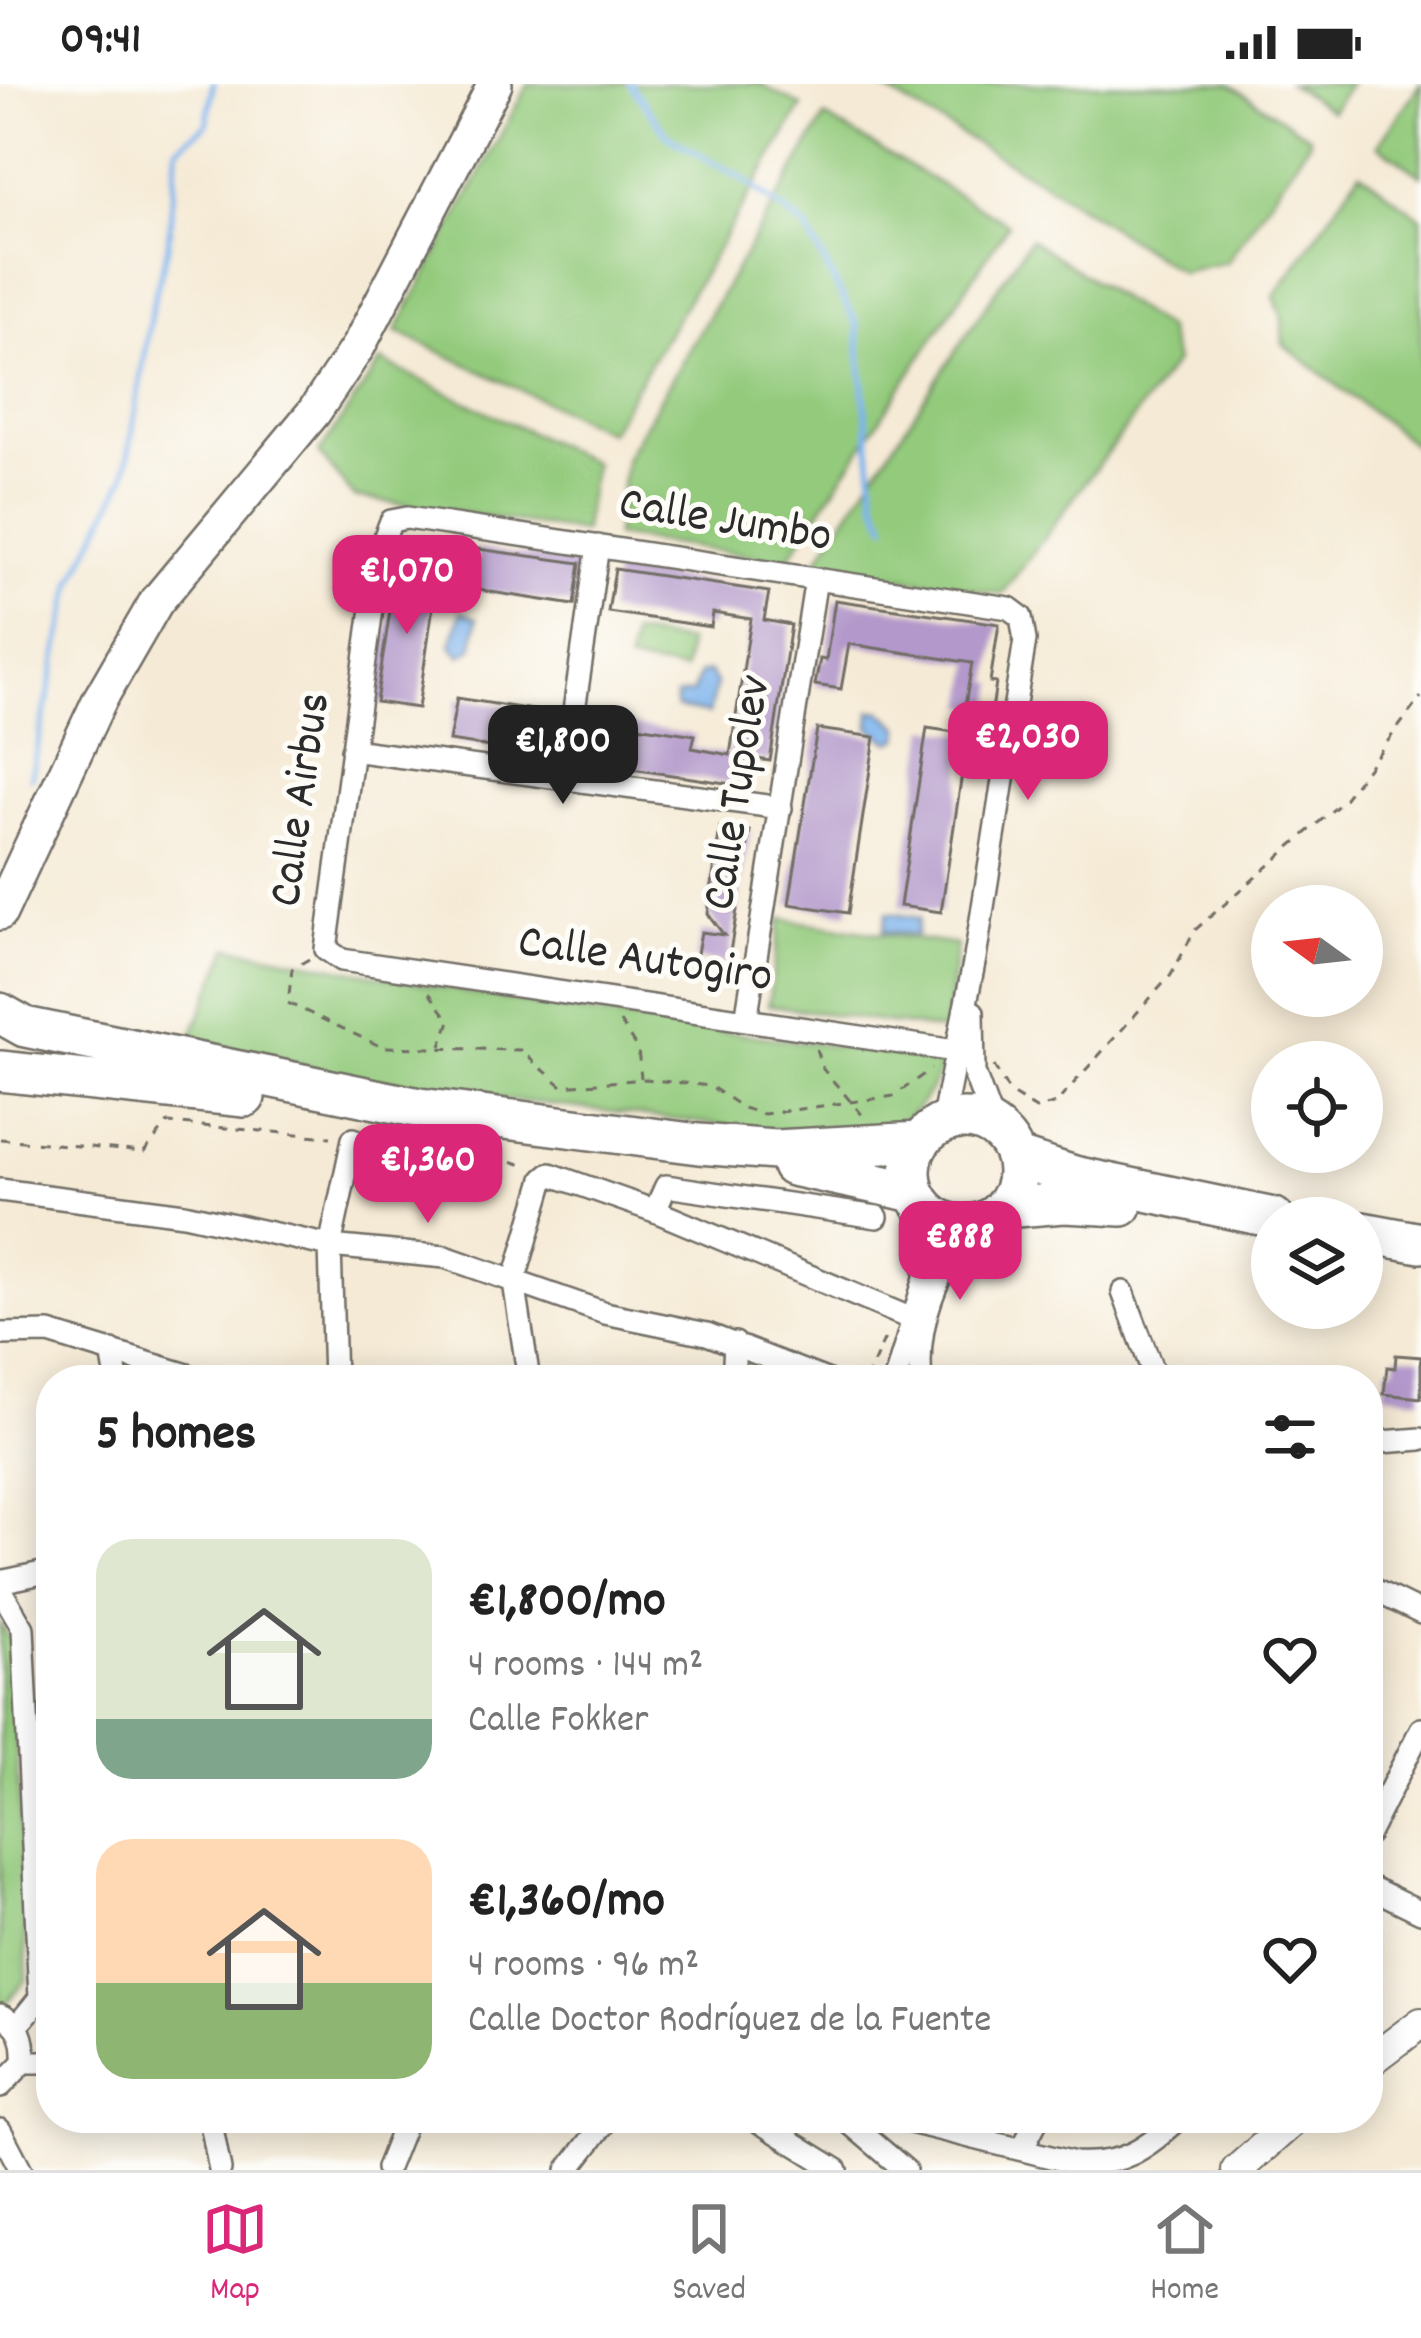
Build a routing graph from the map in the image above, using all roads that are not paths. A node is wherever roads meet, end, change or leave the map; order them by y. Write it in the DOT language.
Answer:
graph roads {
  1 [pos="495,84"];
  2 [pos="391,521"];
  3 [pos="598,547"];
  4 [pos="816,579"];
  5 [pos="352,750"];
  6 [pos="66,772"];
  7 [pos="564,778"];
  8 [pos="781,808"];
  9 [pos="0,871"];
  10 [pos="0,913"];
  11 [pos="326,949"];
  12 [pos="975,958"];
  13 [pos="0,1013"];
  14 [pos="746,1020"];
  15 [pos="950,1050"];
  16 [pos="0,1071"];
  17 [pos="931,1132"];
  18 [pos="353,1139"];
  19 [pos="1004,1142"];
  20 [pos="0,1190"];
  21 [pos="921,1202"];
  22 [pos="656,1211"];
  23 [pos="1251,1213"];
  24 [pos="1251,1215"];
  25 [pos="877,1217"];
  26 [pos="988,1217"];
  27 [pos="1383,1234"];
  28 [pos="1421,1239"];
  29 [pos="330,1246"];
  30 [pos="514,1282"];
  31 [pos="1123,1292"];
  32 [pos="904,1316"];
  33 [pos="0,1334"];
  34 [pos="735,1343"];
  35 [pos="112,1352"];
  36 [pos="115,1365"];
  37 [pos="154,1365"];
  38 [pos="334,1365"];
  39 [pos="527,1365"];
  40 [pos="734,1365"];
  41 [pos="789,1365"];
  42 [pos="898,1365"];
  43 [pos="921,1365"];
  44 [pos="1150,1365"];
  45 [pos="1421,1438"];
  46 [pos="1383,1442"];
  47 [pos="36,1575"];
  48 [pos="0,1586"];
  49 [pos="1383,1594"];
  50 [pos="1421,1613"];
  51 [pos="1421,1729"];
  52 [pos="36,1746"];
  53 [pos="1383,1804"];
  54 [pos="1383,1893"];
  55 [pos="1421,1912"];
  56 [pos="36,2001"];
  57 [pos="8,2020"];
  58 [pos="1421,2023"];
  59 [pos="1383,2051"];
  60 [pos="24,2062"];
  61 [pos="36,2062"];
  62 [pos="0,2087"];
  63 [pos="0,2130"];
  64 [pos="213,2133"];
  65 [pos="401,2133"];
  66 [pos="596,2133"];
  67 [pos="777,2133"];
  68 [pos="862,2133"];
  69 [pos="954,2133"];
  70 [pos="1030,2133"];
  71 [pos="1163,2133"];
  72 [pos="1279,2133"];
  73 [pos="1022,2150"];
  74 [pos="387,2169"];
  75 [pos="21,2170"];
  76 [pos="220,2170"];
  77 [pos="568,2170"];
  78 [pos="837,2170"];
  79 [pos="905,2170"];
  80 [pos="1238,2170"];
  1 -- 6 [label="main road"];
  2 -- 3 [label="street, Calle Jumbo"];
  2 -- 5 [label="street, Calle Airbus"];
  3 -- 4 [label="street, Calle Jumbo"];
  3 -- 7 [label="street"];
  4 -- 8 [label="street, Calle Tupolev"];
  4 -- 12 [label="street, Calle Jumbo"];
  5 -- 7 [label="street"];
  5 -- 11 [label="street, Calle Airbus"];
  6 -- 9 [label="main road"];
  6 -- 10 [label="main road"];
  7 -- 8 [label="street"];
  8 -- 14 [label="street, Calle Tupolev"];
  11 -- 14 [label="street, Calle Autogiro"];
  12 -- 15 [label="street"];
  12 -- 19 [label="street"];
  13 -- 17 [label="highway"];
  14 -- 15 [label="street, Calle Autogiro"];
  15 -- 17 [label="street"];
  16 -- 21 [label="highway"];
  17 -- 19 [label="highway"];
  17 -- 21 [label="highway"];
  18 -- 29 [label="street"];
  19 -- 23 [label="highway"];
  19 -- 26 [label="highway"];
  20 -- 29 [label="street"];
  21 -- 26 [label="highway"];
  21 -- 32 [label="street"];
  22 -- 25 [label="street"];
  22 -- 30 [label="street"];
  22 -- 32 [label="street"];
  24 -- 26 [label="highway"];
  26 -- 43 [label="street"];
  27 -- 28 [label="highway"];
  29 -- 30 [label="street"];
  29 -- 38 [label="street"];
  30 -- 34 [label="street"];
  30 -- 39 [label="street"];
  31 -- 44 [label="street"];
  32 -- 42 [label="street"];
  33 -- 35 [label="street"];
  34 -- 40 [label="street"];
  34 -- 41 [label="street"];
  35 -- 36 [label="street"];
  35 -- 37 [label="street"];
  45 -- 46 [label="street"];
  47 -- 48 [label="street"];
  48 -- 52 [label="street"];
  49 -- 50 [label="street"];
  51 -- 53 [label="street"];
  54 -- 55 [label="street"];
  56 -- 57 [label="street"];
  57 -- 60 [label="street"];
  58 -- 59 [label="street"];
  60 -- 61 [label="street"];
  60 -- 62 [label="street"];
  63 -- 75 [label="street"];
  64 -- 76 [label="street"];
  65 -- 74 [label="street"];
  66 -- 77 [label="street"];
  67 -- 78 [label="street"];
  68 -- 79 [label="street"];
  69 -- 73 [label="street"];
  70 -- 73 [label="street"];
  71 -- 73 [label="street"];
  72 -- 80 [label="street"];
}
